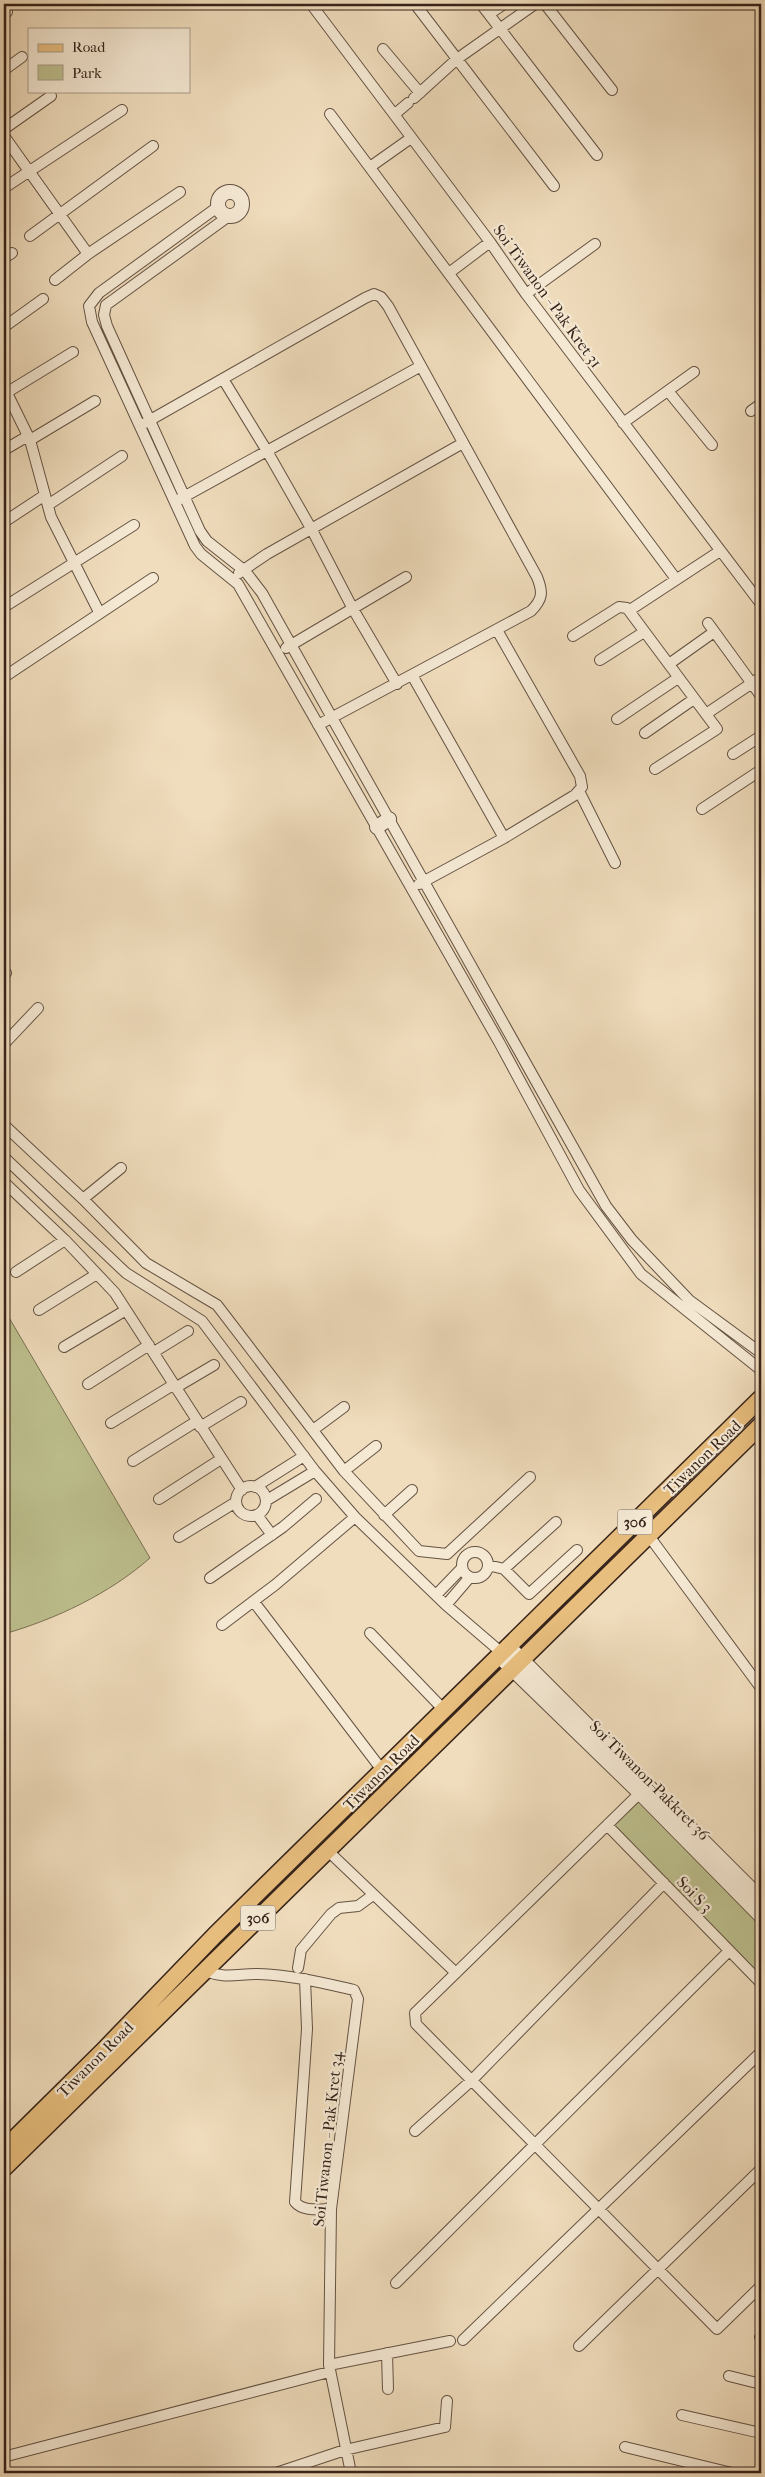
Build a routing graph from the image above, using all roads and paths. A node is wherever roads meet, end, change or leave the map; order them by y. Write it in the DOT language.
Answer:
graph roads {
  1 [pos="311,4"];
  2 [pos="416,4"];
  3 [pos="481,4"];
  4 [pos="504,4"];
  5 [pos="536,4"];
  6 [pos="546,4"];
  7 [pos="488,14"];
  8 [pos="499,28"];
  9 [pos="383,49"];
  10 [pos="22,57"];
  11 [pos="457,59"];
  12 [pos="4,70"];
  13 [pos="612,90"];
  14 [pos="52,96"];
  15 [pos="414,98"];
  16 [pos="122,110"];
  17 [pos="330,114"];
  18 [pos="395,114"];
  19 [pos="4,128"];
  20 [pos="4,136"];
  21 [pos="411,138"];
  22 [pos="153,146"];
  23 [pos="598,155"];
  24 [pos="370,166"];
  25 [pos="29,172"];
  26 [pos="554,186"];
  27 [pos="4,188"];
  28 [pos="180,192"];
  29 [pos="218,206"];
  30 [pos="62,215"];
  31 [pos="229,216"];
  32 [pos="30,236"];
  33 [pos="490,242"];
  34 [pos="595,244"];
  35 [pos="88,254"];
  36 [pos="449,273"];
  37 [pos="55,280"];
  38 [pos="526,294"];
  39 [pos="43,299"];
  40 [pos="4,327"];
  41 [pos="72,352"];
  42 [pos="421,366"];
  43 [pos="694,372"];
  44 [pos="223,379"];
  45 [pos="5,390"];
  46 [pos="668,391"];
  47 [pos="95,401"];
  48 [pos="761,404"];
  49 [pos="750,411"];
  50 [pos="150,420"];
  51 [pos="624,423"];
  52 [pos="141,426"];
  53 [pos="29,438"];
  54 [pos="463,443"];
  55 [pos="712,445"];
  56 [pos="4,450"];
  57 [pos="267,451"];
  58 [pos="122,456"];
  59 [pos="185,497"];
  60 [pos="47,500"];
  61 [pos="175,502"];
  62 [pos="4,522"];
  63 [pos="134,525"];
  64 [pos="312,530"];
  65 [pos="720,551"];
  66 [pos="73,562"];
  67 [pos="243,570"];
  68 [pos="406,577"];
  69 [pos="153,578"];
  70 [pos="232,579"];
  71 [pos="676,579"];
  72 [pos="761,604"];
  73 [pos="4,607"];
  74 [pos="353,609"];
  75 [pos="630,610"];
  76 [pos="99,612"];
  77 [pos="708,623"];
  78 [pos="497,630"];
  79 [pos="644,632"];
  80 [pos="714,632"];
  81 [pos="573,636"];
  82 [pos="291,645"];
  83 [pos="277,653"];
  84 [pos="600,660"];
  85 [pos="669,664"];
  86 [pos="412,675"];
  87 [pos="4,677"];
  88 [pos="678,678"];
  89 [pos="757,680"];
  90 [pos="397,684"];
  91 [pos="761,696"];
  92 [pos="694,699"];
  93 [pos="706,714"];
  94 [pos="332,719"];
  95 [pos="617,719"];
  96 [pos="318,725"];
  97 [pos="645,733"];
  98 [pos="761,736"];
  99 [pos="733,754"];
  100 [pos="655,769"];
  101 [pos="761,770"];
  102 [pos="579,791"];
  103 [pos="702,809"];
  104 [pos="389,819"];
  105 [pos="377,827"];
  106 [pos="504,838"];
  107 [pos="615,863"];
  108 [pos="424,881"];
  109 [pos="412,888"];
  110 [pos="38,1008"];
  111 [pos="4,1044"];
  112 [pos="4,1125"];
  113 [pos="4,1157"];
  114 [pos="121,1168"];
  115 [pos="4,1183"];
  116 [pos="83,1199"];
  117 [pos="65,1240"];
  118 [pos="16,1272"];
  119 [pos="97,1274"];
  120 [pos="39,1310"];
  121 [pos="126,1310"];
  122 [pos="188,1331"];
  123 [pos="64,1347"];
  124 [pos="151,1349"];
  125 [pos="761,1353"];
  126 [pos="214,1365"];
  127 [pos="761,1370"];
  128 [pos="88,1384"];
  129 [pos="174,1387"];
  130 [pos="761,1398"];
  131 [pos="241,1402"];
  132 [pos="344,1407"];
  133 [pos="111,1423"];
  134 [pos="198,1424"];
  135 [pos="761,1425"];
  136 [pos="313,1430"];
  137 [pos="376,1446"];
  138 [pos="304,1456"];
  139 [pos="221,1459"];
  140 [pos="132,1461"];
  141 [pos="344,1470"];
  142 [pos="315,1471"];
  143 [pos="530,1477"];
  144 [pos="255,1486"];
  145 [pos="242,1490"];
  146 [pos="412,1490"];
  147 [pos="159,1499"];
  148 [pos="316,1499"];
  149 [pos="267,1500"];
  150 [pos="236,1502"];
  151 [pos="257,1515"];
  152 [pos="384,1515"];
  153 [pos="355,1517"];
  154 [pos="556,1522"];
  155 [pos="272,1535"];
  156 [pos="649,1536"];
  157 [pos="179,1537"];
  158 [pos="576,1550"];
  159 [pos="447,1554"];
  160 [pos="464,1557"];
  161 [pos="488,1565"];
  162 [pos="462,1568"];
  163 [pos="504,1569"];
  164 [pos="470,1577"];
  165 [pos="210,1578"];
  166 [pos="436,1595"];
  167 [pos="254,1602"];
  168 [pos="446,1605"];
  169 [pos="222,1625"];
  170 [pos="370,1633"];
  171 [pos="503,1652"];
  172 [pos="518,1665"];
  173 [pos="761,1688"];
  174 [pos="444,1710"];
  175 [pos="382,1770"];
  176 [pos="644,1789"];
  177 [pos="607,1825"];
  178 [pos="327,1850"];
  179 [pos="664,1883"];
  180 [pos="373,1895"];
  181 [pos="761,1899"];
  182 [pos="761,1916"];
  183 [pos="729,1950"];
  184 [pos="298,1968"];
  185 [pos="205,1971"];
  186 [pos="456,1973"];
  187 [pos="305,1979"];
  188 [pos="761,1983"];
  189 [pos="761,2052"];
  190 [pos="101,2063"];
  191 [pos="472,2080"];
  192 [pos="415,2131"];
  193 [pos="535,2145"];
  194 [pos="4,2149"];
  195 [pos="4,2168"];
  196 [pos="761,2168"];
  197 [pos="332,2209"];
  198 [pos="598,2209"];
  199 [pos="659,2269"];
  200 [pos="396,2283"];
  201 [pos="761,2286"];
  202 [pos="463,2340"];
  203 [pos="450,2341"];
  204 [pos="579,2346"];
  205 [pos="387,2352"];
  206 [pos="329,2369"];
  207 [pos="729,2376"];
  208 [pos="761,2384"];
  209 [pos="388,2389"];
  210 [pos="447,2401"];
  211 [pos="682,2415"];
  212 [pos="761,2433"];
  213 [pos="625,2447"];
  214 [pos="345,2450"];
  215 [pos="4,2454"];
  216 [pos="276,2473"];
  217 [pos="351,2473"];
  218 [pos="732,2473"];
  1 -- 18 [label="street, Soi Tiwanon - Pak Kret 31"];
  2 -- 11 [label="street"];
  3 -- 7 [label="street"];
  4 -- 7 [label="street"];
  5 -- 8 [label="street"];
  6 -- 13 [label="street"];
  7 -- 8 [label="street"];
  8 -- 11 [label="street"];
  8 -- 23 [label="street"];
  9 -- 15 [label="street"];
  10 -- 12 [label="street"];
  11 -- 15 [label="street"];
  11 -- 26 [label="street"];
  14 -- 19 [label="street"];
  15 -- 18 [label="street"];
  16 -- 25 [label="street"];
  17 -- 24 [label="street"];
  18 -- 21 [label="street, Soi Tiwanon - Pak Kret 31"];
  20 -- 25 [label="street"];
  21 -- 24 [label="street"];
  21 -- 33 [label="street, Soi Tiwanon - Pak Kret 31"];
  22 -- 30 [label="street"];
  24 -- 36 [label="street"];
  25 -- 27 [label="street"];
  25 -- 30 [label="street"];
  28 -- 35 [label="street"];
  29 -- 31 [label="street"];
  29 -- 31 [label="street"];
  29 -- 52 [label="street"];
  30 -- 32 [label="street"];
  30 -- 35 [label="street"];
  31 -- 50 [label="street"];
  33 -- 36 [label="street"];
  33 -- 38 [label="street, Soi Tiwanon - Pak Kret 31"];
  34 -- 38 [label="street"];
  35 -- 37 [label="street"];
  36 -- 71 [label="street"];
  38 -- 51 [label="street, Soi Tiwanon - Pak Kret 31"];
  39 -- 40 [label="street"];
  41 -- 45 [label="street"];
  42 -- 44 [label="street"];
  42 -- 54 [label="street"];
  42 -- 57 [label="street"];
  43 -- 46 [label="street"];
  44 -- 50 [label="street"];
  44 -- 57 [label="street"];
  45 -- 53 [label="street"];
  46 -- 51 [label="street"];
  46 -- 55 [label="street"];
  47 -- 53 [label="street"];
  48 -- 49 [label="street"];
  50 -- 52 [label="street"];
  50 -- 59 [label="street"];
  51 -- 65 [label="street, Soi Tiwanon - Pak Kret 31"];
  52 -- 61 [label="street"];
  53 -- 56 [label="street"];
  53 -- 60 [label="street"];
  54 -- 64 [label="street"];
  54 -- 78 [label="street"];
  57 -- 59 [label="street"];
  57 -- 64 [label="street"];
  58 -- 60 [label="street"];
  59 -- 61 [label="street"];
  59 -- 67 [label="street"];
  60 -- 62 [label="street"];
  60 -- 66 [label="street"];
  61 -- 70 [label="street"];
  63 -- 66 [label="street"];
  64 -- 67 [label="street"];
  64 -- 74 [label="street"];
  65 -- 71 [label="street"];
  65 -- 72 [label="street, Soi Tiwanon - Pak Kret 31"];
  66 -- 73 [label="street"];
  66 -- 76 [label="street"];
  67 -- 70 [label="street"];
  67 -- 82 [label="street"];
  68 -- 74 [label="street"];
  69 -- 76 [label="street"];
  70 -- 83 [label="street"];
  71 -- 75 [label="street"];
  74 -- 82 [label="street"];
  74 -- 90 [label="street"];
  75 -- 79 [label="street"];
  75 -- 81 [label="street"];
  76 -- 87 [label="street"];
  77 -- 80 [label="street"];
  78 -- 86 [label="street"];
  78 -- 102 [label="street"];
  79 -- 84 [label="street"];
  79 -- 85 [label="street"];
  80 -- 85 [label="street"];
  80 -- 89 [label="street"];
  82 -- 83 [label="street"];
  82 -- 94 [label="street"];
  83 -- 96 [label="street"];
  85 -- 88 [label="street"];
  86 -- 90 [label="street"];
  86 -- 106 [label="street"];
  88 -- 92 [label="street"];
  88 -- 95 [label="street"];
  89 -- 91 [label="street"];
  89 -- 93 [label="street"];
  90 -- 94 [label="street"];
  92 -- 93 [label="street"];
  92 -- 97 [label="street"];
  93 -- 100 [label="street"];
  94 -- 96 [label="street"];
  94 -- 104 [label="street"];
  96 -- 105 [label="street"];
  98 -- 99 [label="street"];
  101 -- 103 [label="street"];
  102 -- 106 [label="street"];
  102 -- 107 [label="street"];
  104 -- 105 [label="street"];
  104 -- 108 [label="street"];
  105 -- 109 [label="street"];
  106 -- 108 [label="street"];
  108 -- 109 [label="street"];
  108 -- 125 [label="street"];
  109 -- 127 [label="street"];
  110 -- 111 [label="street"];
  112 -- 116 [label="street"];
  113 -- 138 [label="street"];
  114 -- 116 [label="street"];
  115 -- 117 [label="street"];
  116 -- 136 [label="street"];
  117 -- 118 [label="street"];
  117 -- 119 [label="street"];
  119 -- 120 [label="street"];
  119 -- 121 [label="street"];
  121 -- 123 [label="street"];
  121 -- 124 [label="street"];
  122 -- 124 [label="street"];
  124 -- 128 [label="street"];
  124 -- 129 [label="street"];
  126 -- 129 [label="street"];
  129 -- 133 [label="street"];
  129 -- 134 [label="street"];
  130 -- 171 [label="main road, Tiwanon Road / 306"];
  131 -- 134 [label="street"];
  132 -- 136 [label="street"];
  134 -- 139 [label="street"];
  134 -- 140 [label="street"];
  135 -- 156 [label="main road, Tiwanon Road / 306"];
  136 -- 141 [label="street"];
  137 -- 141 [label="street"];
  138 -- 142 [label="street"];
  138 -- 144 [label="street"];
  139 -- 145 [label="street"];
  139 -- 147 [label="street"];
  141 -- 152 [label="street"];
  142 -- 149 [label="street"];
  142 -- 153 [label="street"];
  143 -- 159 [label="street"];
  144 -- 145 [label="street"];
  144 -- 149 [label="street"];
  145 -- 150 [label="street"];
  146 -- 152 [label="street"];
  148 -- 155 [label="street"];
  149 -- 151 [label="street"];
  150 -- 151 [label="street"];
  150 -- 157 [label="street"];
  151 -- 155 [label="street"];
  152 -- 159 [label="street"];
  153 -- 166 [label="street"];
  153 -- 167 [label="street"];
  154 -- 163 [label="street"];
  155 -- 165 [label="street"];
  156 -- 172 [label="main road, Tiwanon Road / 306"];
  156 -- 173 [label="street"];
  158 -- 163 [label="street"];
  159 -- 160 [label="street"];
  160 -- 161 [label="street"];
  160 -- 162 [label="street"];
  161 -- 163 [label="street"];
  161 -- 164 [label="street"];
  162 -- 164 [label="street"];
  162 -- 166 [label="street"];
  164 -- 168 [label="street"];
  166 -- 168 [label="street"];
  167 -- 169 [label="street"];
  167 -- 175 [label="street"];
  168 -- 171 [label="street"];
  170 -- 174 [label="street"];
  171 -- 172 [label="street, Soi Tiwanon-Pakkret 36"];
  171 -- 174 [label="main road, Tiwanon Road / 306"];
  172 -- 176 [label="street, Soi Tiwanon-Pakkret 36"];
  172 -- 178 [label="main road, Tiwanon Road / 306"];
  174 -- 175 [label="main road, Tiwanon Road / 306"];
  175 -- 190 [label="main road, Tiwanon Road / 306"];
  176 -- 177 [label="street"];
  176 -- 181 [label="street, Soi Tiwanon-Pakkret 36"];
  176 -- 182 [label="street, Soi Tiwanon-Pakkret 36"];
  177 -- 179 [label="street, Soi S 3"];
  177 -- 186 [label="street"];
  178 -- 180 [label="street"];
  178 -- 185 [label="main road, Tiwanon Road / 306"];
  179 -- 183 [label="street, Soi S 3"];
  179 -- 191 [label="street"];
  180 -- 184 [label="street"];
  180 -- 186 [label="street"];
  183 -- 188 [label="street, Soi S 3"];
  183 -- 193 [label="street"];
  185 -- 187 [label="street, Soi Tiwanon - Pak Kret 34"];
  185 -- 190 [label="main road, Tiwanon Road / 306"];
  186 -- 191 [label="street"];
  187 -- 197 [label="street"];
  187 -- 197 [label="street, Soi Tiwanon - Pak Kret 34"];
  189 -- 198 [label="street"];
  190 -- 194 [label="main road, Tiwanon Road / 306"];
  190 -- 195 [label="main road, Tiwanon Road / 306"];
  191 -- 192 [label="street"];
  191 -- 193 [label="street"];
  193 -- 198 [label="street"];
  193 -- 200 [label="street"];
  196 -- 199 [label="street"];
  197 -- 206 [label="street, Soi Tiwanon - Pak Kret 34"];
  198 -- 199 [label="street"];
  198 -- 202 [label="street"];
  199 -- 201 [label="street"];
  199 -- 204 [label="street"];
  203 -- 205 [label="street"];
  205 -- 206 [label="street"];
  205 -- 209 [label="street"];
  206 -- 214 [label="street, Soi Tiwanon - Pak Kret 34"];
  206 -- 215 [label="street"];
  207 -- 208 [label="street"];
  210 -- 214 [label="street"];
  211 -- 212 [label="street"];
  213 -- 218 [label="street"];
  214 -- 216 [label="street"];
  214 -- 217 [label="street, Soi Tiwanon - Pak Kret 34"];
}
